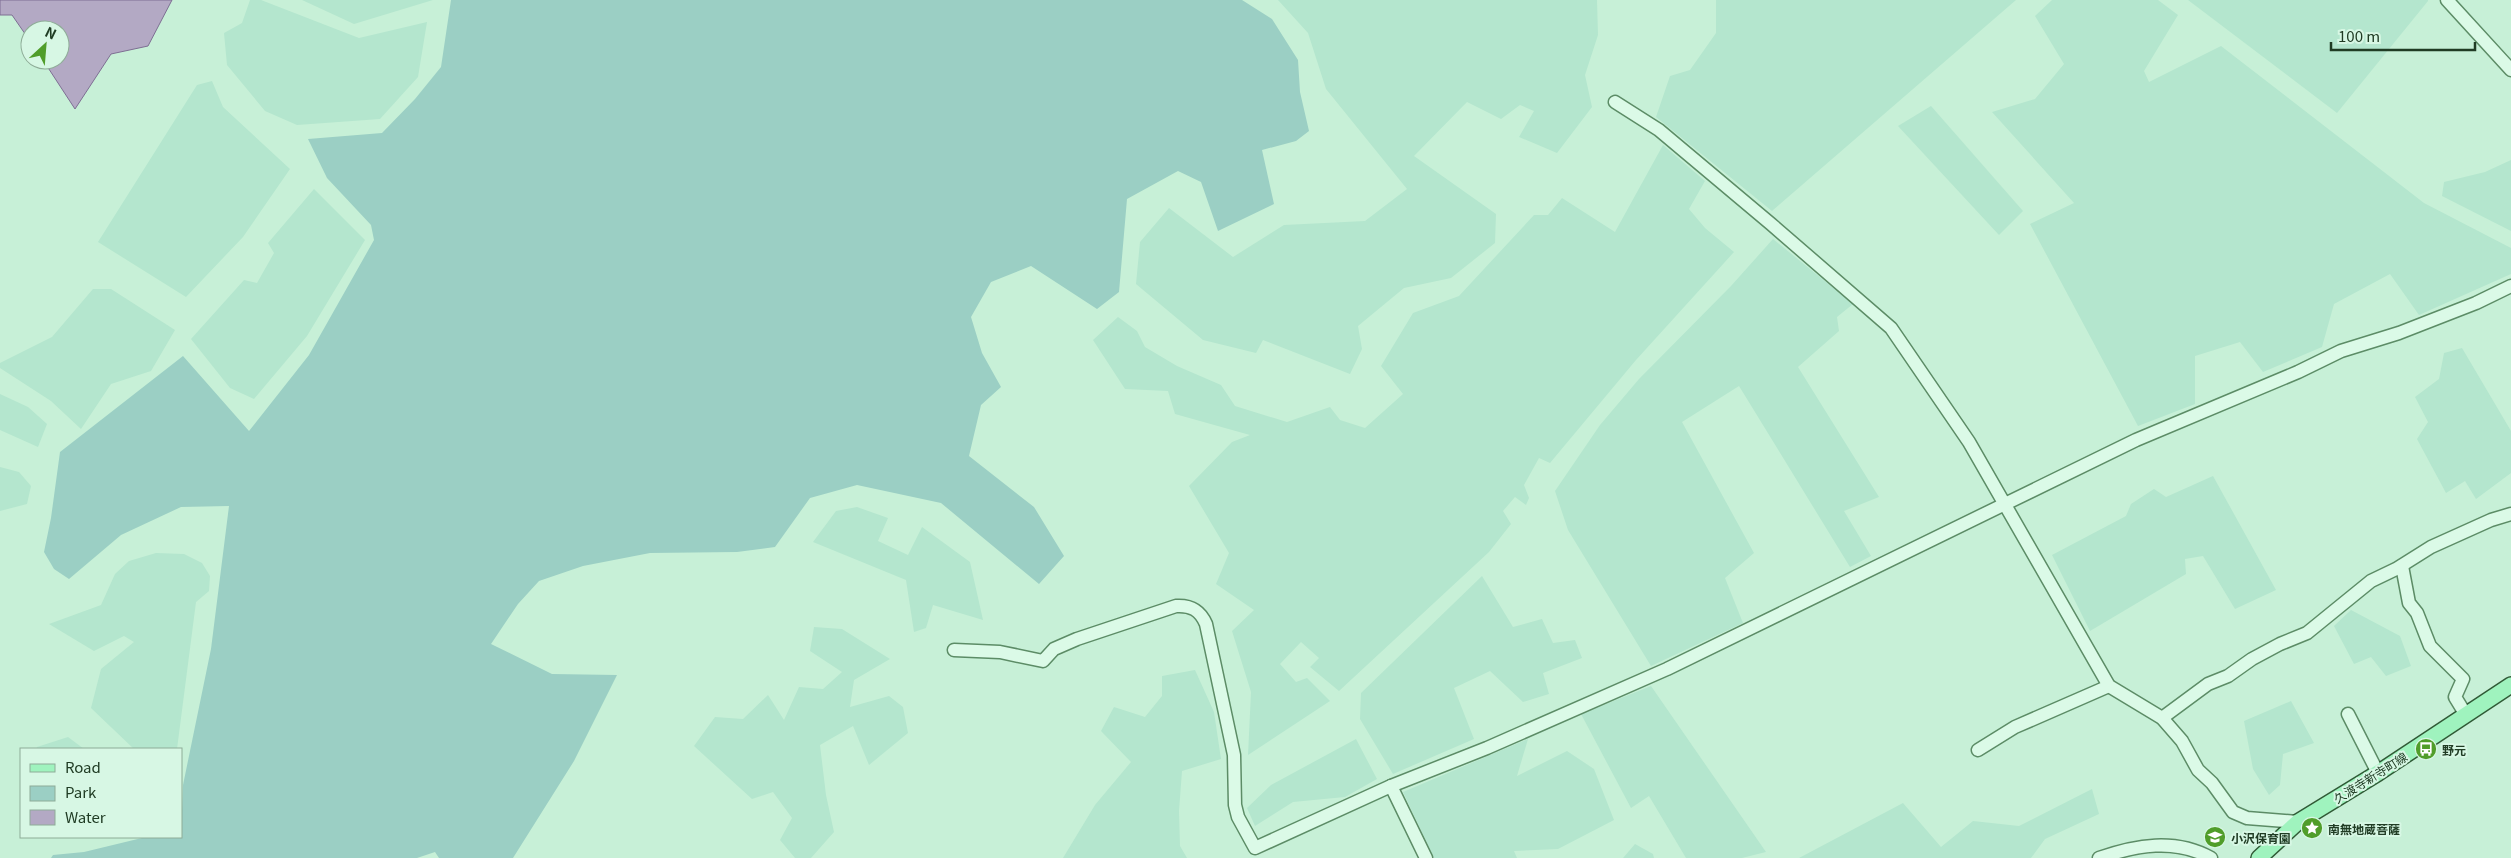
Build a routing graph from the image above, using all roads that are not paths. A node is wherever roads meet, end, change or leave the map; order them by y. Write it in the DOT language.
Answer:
graph roads {
  1 [pos="2447,0"];
  2 [pos="2511,70"];
  3 [pos="1615,102"];
  4 [pos="2511,286"];
  5 [pos="2005,504"];
  6 [pos="2511,514"];
  7 [pos="2402,566"];
  8 [pos="954,650"];
  9 [pos="2511,685"];
  10 [pos="2109,686"];
  11 [pos="2348,714"];
  12 [pos="2466,715"];
  13 [pos="2162,718"];
  14 [pos="1978,750"];
  15 [pos="2378,773"];
  16 [pos="1391,786"];
  17 [pos="2298,822"];
  18 [pos="1426,858"];
  19 [pos="2099,858"];
  20 [pos="2211,858"];
  21 [pos="2258,858"];
  1 -- 2 [label="street"];
  3 -- 5 [label="street"];
  4 -- 5 [label="street"];
  5 -- 10 [label="street"];
  5 -- 16 [label="street"];
  6 -- 7 [label="street"];
  7 -- 12 [label="street"];
  7 -- 13 [label="street"];
  8 -- 16 [label="street"];
  9 -- 12 [label="main road, 久渡寺新寺町線"];
  10 -- 13 [label="street"];
  10 -- 14 [label="street"];
  11 -- 15 [label="street"];
  12 -- 15 [label="main road, 久渡寺新寺町線"];
  13 -- 17 [label="street"];
  15 -- 17 [label="main road, 久渡寺新寺町線"];
  16 -- 18 [label="street"];
  17 -- 21 [label="main road, 久渡寺新寺町線"];
  19 -- 20 [label="street"];
}
